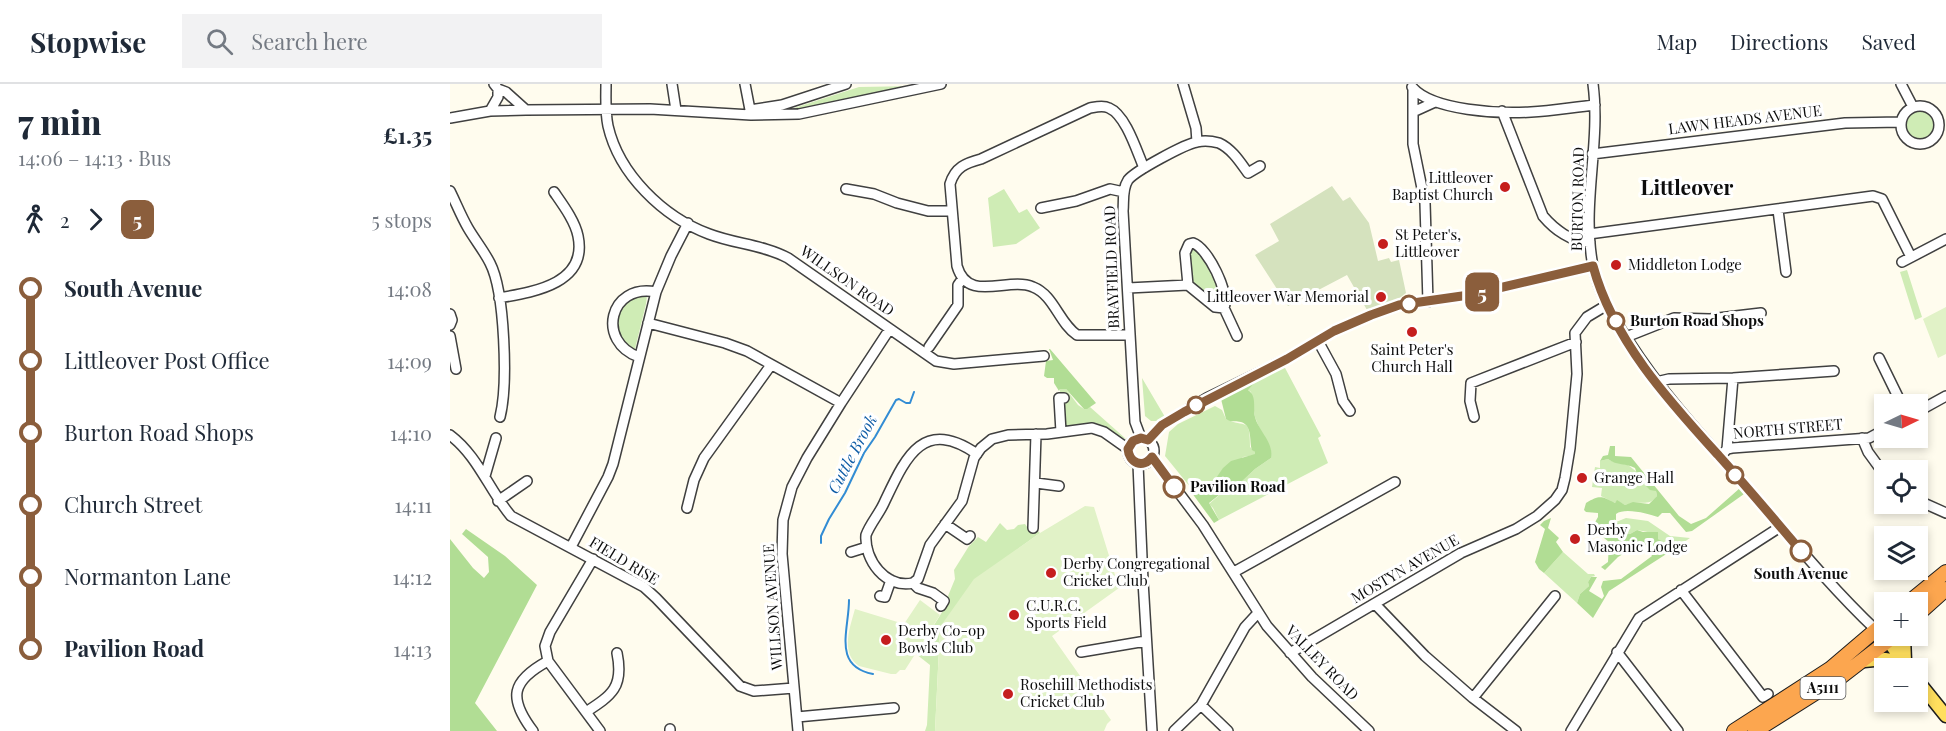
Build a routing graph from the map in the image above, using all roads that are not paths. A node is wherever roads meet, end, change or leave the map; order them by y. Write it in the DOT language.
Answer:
graph roads {
  1 [pos="606,84"];
  2 [pos="672,84"];
  3 [pos="745,84"];
  4 [pos="846,84"];
  5 [pos="938,84"];
  6 [pos="1183,84"];
  7 [pos="1593,84"];
  8 [pos="1901,84"];
  9 [pos="1412,86"];
  10 [pos="496,87"];
  11 [pos="1435,102"];
  12 [pos="1595,105"];
  13 [pos="1912,107"];
  14 [pos="607,109"];
  15 [pos="526,110"];
  16 [pos="676,110"];
  17 [pos="490,111"];
  18 [pos="1502,111"];
  19 [pos="751,112"];
  20 [pos="1413,112"];
  21 [pos="1942,114"];
  22 [pos="450,118"];
  23 [pos="1901,122"];
  24 [pos="1197,142"];
  25 [pos="1592,154"];
  26 [pos="1260,166"];
  27 [pos="1144,168"];
  28 [pos="846,189"];
  29 [pos="450,191"];
  30 [pos="554,192"];
  31 [pos="1124,192"];
  32 [pos="1041,208"];
  33 [pos="1778,210"];
  34 [pos="951,211"];
  35 [pos="688,224"];
  36 [pos="1590,238"];
  37 [pos="1946,239"];
  38 [pos="1593,266"];
  39 [pos="1786,272"];
  40 [pos="963,278"];
  41 [pos="1188,285"];
  42 [pos="1128,288"];
  43 [pos="656,292"];
  44 [pos="499,298"];
  45 [pos="1428,302"];
  46 [pos="1607,305"];
  47 [pos="1224,308"];
  48 [pos="450,314"];
  49 [pos="1761,314"];
  50 [pos="648,323"];
  51 [pos="450,325"];
  52 [pos="890,330"];
  53 [pos="1130,335"];
  54 [pos="450,336"];
  55 [pos="1238,336"];
  56 [pos="1626,337"];
  57 [pos="1318,341"];
  58 [pos="1575,342"];
  59 [pos="929,347"];
  60 [pos="1044,356"];
  61 [pos="639,357"];
  62 [pos="1879,358"];
  63 [pos="771,365"];
  64 [pos="456,369"];
  65 [pos="1834,371"];
  66 [pos="1733,378"];
  67 [pos="1656,382"];
  68 [pos="1897,394"];
  69 [pos="1946,396"];
  70 [pos="1064,398"];
  71 [pos="841,403"];
  72 [pos="1928,406"];
  73 [pos="1350,411"];
  74 [pos="500,417"];
  75 [pos="1474,417"];
  76 [pos="1061,432"];
  77 [pos="1036,434"];
  78 [pos="450,435"];
  79 [pos="1874,436"];
  80 [pos="496,438"];
  81 [pos="1862,438"];
  82 [pos="1144,439"];
  83 [pos="1128,449"];
  84 [pos="1727,449"];
  85 [pos="976,454"];
  86 [pos="1152,457"];
  87 [pos="1720,457"];
  88 [pos="1874,461"];
  89 [pos="1138,464"];
  90 [pos="485,476"];
  91 [pos="527,481"];
  92 [pos="1395,482"];
  93 [pos="1036,483"];
  94 [pos="1059,486"];
  95 [pos="498,501"];
  96 [pos="1928,505"];
  97 [pos="687,508"];
  98 [pos="1946,513"];
  99 [pos="945,524"];
  100 [pos="1780,527"];
  101 [pos="1033,528"];
  102 [pos="970,536"];
  103 [pos="571,547"];
  104 [pos="867,547"];
  105 [pos="851,552"];
  106 [pos="594,559"];
  107 [pos="1233,572"];
  108 [pos="1946,572"];
  109 [pos="891,580"];
  110 [pos="913,583"];
  111 [pos="1946,589"];
  112 [pos="1681,590"];
  113 [pos="1921,592"];
  114 [pos="880,596"];
  115 [pos="1555,596"];
  116 [pos="1375,603"];
  117 [pos="1928,605"];
  118 [pos="941,606"];
  119 [pos="1257,614"];
  120 [pos="1874,621"];
  121 [pos="1874,631"];
  122 [pos="1146,641"];
  123 [pos="1874,645"];
  124 [pos="1882,646"];
  125 [pos="1081,652"];
  126 [pos="1617,652"];
  127 [pos="617,653"];
  128 [pos="1290,653"];
  129 [pos="1874,660"];
  130 [pos="548,661"];
  131 [pos="1864,661"];
  132 [pos="1830,669"];
  133 [pos="794,688"];
  134 [pos="1768,694"];
  135 [pos="1928,694"];
  136 [pos="1473,698"];
  137 [pos="1201,705"];
  138 [pos="894,708"];
  139 [pos="586,712"];
  140 [pos="1946,716"];
  141 [pos="797,717"];
  142 [pos="533,731"];
  143 [pos="600,731"];
  144 [pos="798,731"];
  145 [pos="1152,731"];
  146 [pos="1174,731"];
  147 [pos="1228,731"];
  148 [pos="1369,731"];
  149 [pos="1516,731"];
  150 [pos="1570,731"];
  151 [pos="1678,731"];
  152 [pos="1734,731"];
  153 [pos="1755,731"];
  1 -- 14 [label="street, WILLSON ROAD"];
  2 -- 16 [label="street"];
  3 -- 19 [label="street"];
  4 -- 19 [label="street"];
  5 -- 19 [label="street"];
  6 -- 24 [label="street"];
  7 -- 12 [label="street, BURTON ROAD"];
  8 -- 13 [label="street"];
  9 -- 11 [label="street"];
  9 -- 20 [label="street"];
  10 -- 15 [label="street"];
  10 -- 17 [label="street"];
  11 -- 18 [label="street"];
  11 -- 20 [label="street"];
  12 -- 18 [label="street"];
  12 -- 25 [label="street, BURTON ROAD"];
  13 -- 21 [label="street"];
  13 -- 23 [label="street"];
  14 -- 15 [label="street"];
  14 -- 16 [label="street"];
  14 -- 35 [label="street, WILLSON ROAD"];
  15 -- 17 [label="street"];
  16 -- 19 [label="street"];
  17 -- 22 [label="street"];
  18 -- 36 [label="street"];
  20 -- 45 [label="street"];
  21 -- 23 [label="street"];
  23 -- 25 [label="street, LAWN HEADS AVENUE"];
  24 -- 26 [label="street"];
  24 -- 27 [label="street, BRAYFIELD ROAD"];
  25 -- 36 [label="street, BURTON ROAD"];
  27 -- 31 [label="street, BRAYFIELD ROAD"];
  27 -- 34 [label="street"];
  28 -- 34 [label="street"];
  29 -- 44 [label="street"];
  30 -- 44 [label="street"];
  31 -- 32 [label="street"];
  31 -- 42 [label="street, BRAYFIELD ROAD"];
  33 -- 36 [label="street"];
  33 -- 37 [label="street"];
  33 -- 39 [label="street"];
  34 -- 40 [label="street"];
  35 -- 43 [label="street"];
  35 -- 52 [label="street, WILLSON ROAD"];
  36 -- 38 [label="street, BURTON ROAD"];
  38 -- 45 [label="street"];
  38 -- 46 [label="street, BURTON ROAD"];
  40 -- 53 [label="street"];
  40 -- 59 [label="street"];
  41 -- 42 [label="street"];
  41 -- 47 [label="street"];
  41 -- 47 [label="street"];
  42 -- 53 [label="street, BRAYFIELD ROAD"];
  43 -- 50 [label="street"];
  43 -- 61 [label="street"];
  44 -- 74 [label="street"];
  45 -- 57 [label="street"];
  46 -- 56 [label="street, BURTON ROAD"];
  46 -- 58 [label="street"];
  47 -- 55 [label="street"];
  48 -- 51 [label="street"];
  49 -- 56 [label="street"];
  50 -- 61 [label="street"];
  50 -- 63 [label="street"];
  52 -- 60 [label="street, WILLSON ROAD"];
  52 -- 71 [label="street, WILLSON AVENUE"];
  53 -- 82 [label="street, BRAYFIELD ROAD"];
  54 -- 64 [label="street"];
  56 -- 67 [label="street, BURTON ROAD"];
  57 -- 73 [label="street"];
  57 -- 82 [label="street"];
  58 -- 75 [label="street"];
  58 -- 116 [label="street, MOSTYN AVENUE"];
  61 -- 103 [label="street"];
  62 -- 68 [label="street"];
  63 -- 71 [label="street"];
  63 -- 97 [label="street"];
  65 -- 66 [label="street"];
  66 -- 67 [label="street"];
  66 -- 84 [label="street"];
  67 -- 87 [label="street, BURTON ROAD"];
  69 -- 72 [label="street"];
  70 -- 76 [label="street"];
  71 -- 133 [label="street, WILLSON AVENUE"];
  76 -- 77 [label="street"];
  76 -- 83 [label="street"];
  77 -- 85 [label="street"];
  77 -- 93 [label="street"];
  78 -- 90 [label="street, FIELD RISE"];
  79 -- 81 [label="street, NORTH STREET"];
  80 -- 90 [label="street"];
  81 -- 84 [label="street, NORTH STREET"];
  81 -- 88 [label="street"];
  82 -- 83 [label="street"];
  82 -- 86 [label="street"];
  83 -- 89 [label="street"];
  84 -- 87 [label="street, NORTH STREET"];
  85 -- 99 [label="street"];
  85 -- 104 [label="street"];
  86 -- 89 [label="street"];
  86 -- 107 [label="street, VALLEY ROAD"];
  87 -- 100 [label="street, BURTON ROAD"];
  89 -- 122 [label="street"];
  90 -- 95 [label="street, FIELD RISE"];
  91 -- 95 [label="street"];
  92 -- 107 [label="street"];
  93 -- 94 [label="street"];
  93 -- 101 [label="street"];
  95 -- 103 [label="street, FIELD RISE"];
  96 -- 98 [label="street"];
  99 -- 102 [label="street"];
  99 -- 110 [label="street"];
  100 -- 112 [label="street"];
  100 -- 120 [label="street, BURTON ROAD"];
  103 -- 106 [label="street, FIELD RISE"];
  104 -- 105 [label="street"];
  104 -- 109 [label="street"];
  106 -- 130 [label="street"];
  106 -- 133 [label="street, FIELD RISE"];
  107 -- 119 [label="street, VALLEY ROAD"];
  108 -- 113 [label="highway"];
  109 -- 110 [label="street"];
  109 -- 114 [label="street"];
  110 -- 118 [label="street"];
  111 -- 117 [label="highway"];
  112 -- 126 [label="street"];
  112 -- 134 [label="street"];
  115 -- 136 [label="street"];
  116 -- 128 [label="street, MOSTYN AVENUE"];
  116 -- 136 [label="street"];
  119 -- 128 [label="street, VALLEY ROAD"];
  119 -- 137 [label="street"];
  121 -- 132 [label="highway, A5111"];
  122 -- 125 [label="street"];
  122 -- 145 [label="street"];
  123 -- 132 [label="highway, A5111"];
  124 -- 131 [label="highway, A5111"];
  126 -- 150 [label="street"];
  126 -- 151 [label="street"];
  127 -- 139 [label="street"];
  128 -- 148 [label="street, VALLEY ROAD"];
  129 -- 131 [label="main road"];
  130 -- 139 [label="street"];
  130 -- 142 [label="street"];
  131 -- 153 [label="highway, A5111"];
  132 -- 152 [label="highway, A5111"];
  133 -- 141 [label="street, WILLSON AVENUE"];
  135 -- 140 [label="main road"];
  136 -- 149 [label="street"];
  137 -- 146 [label="street"];
  137 -- 147 [label="street"];
  138 -- 141 [label="street"];
  139 -- 143 [label="street"];
  141 -- 144 [label="street, WILLSON AVENUE"];
}
